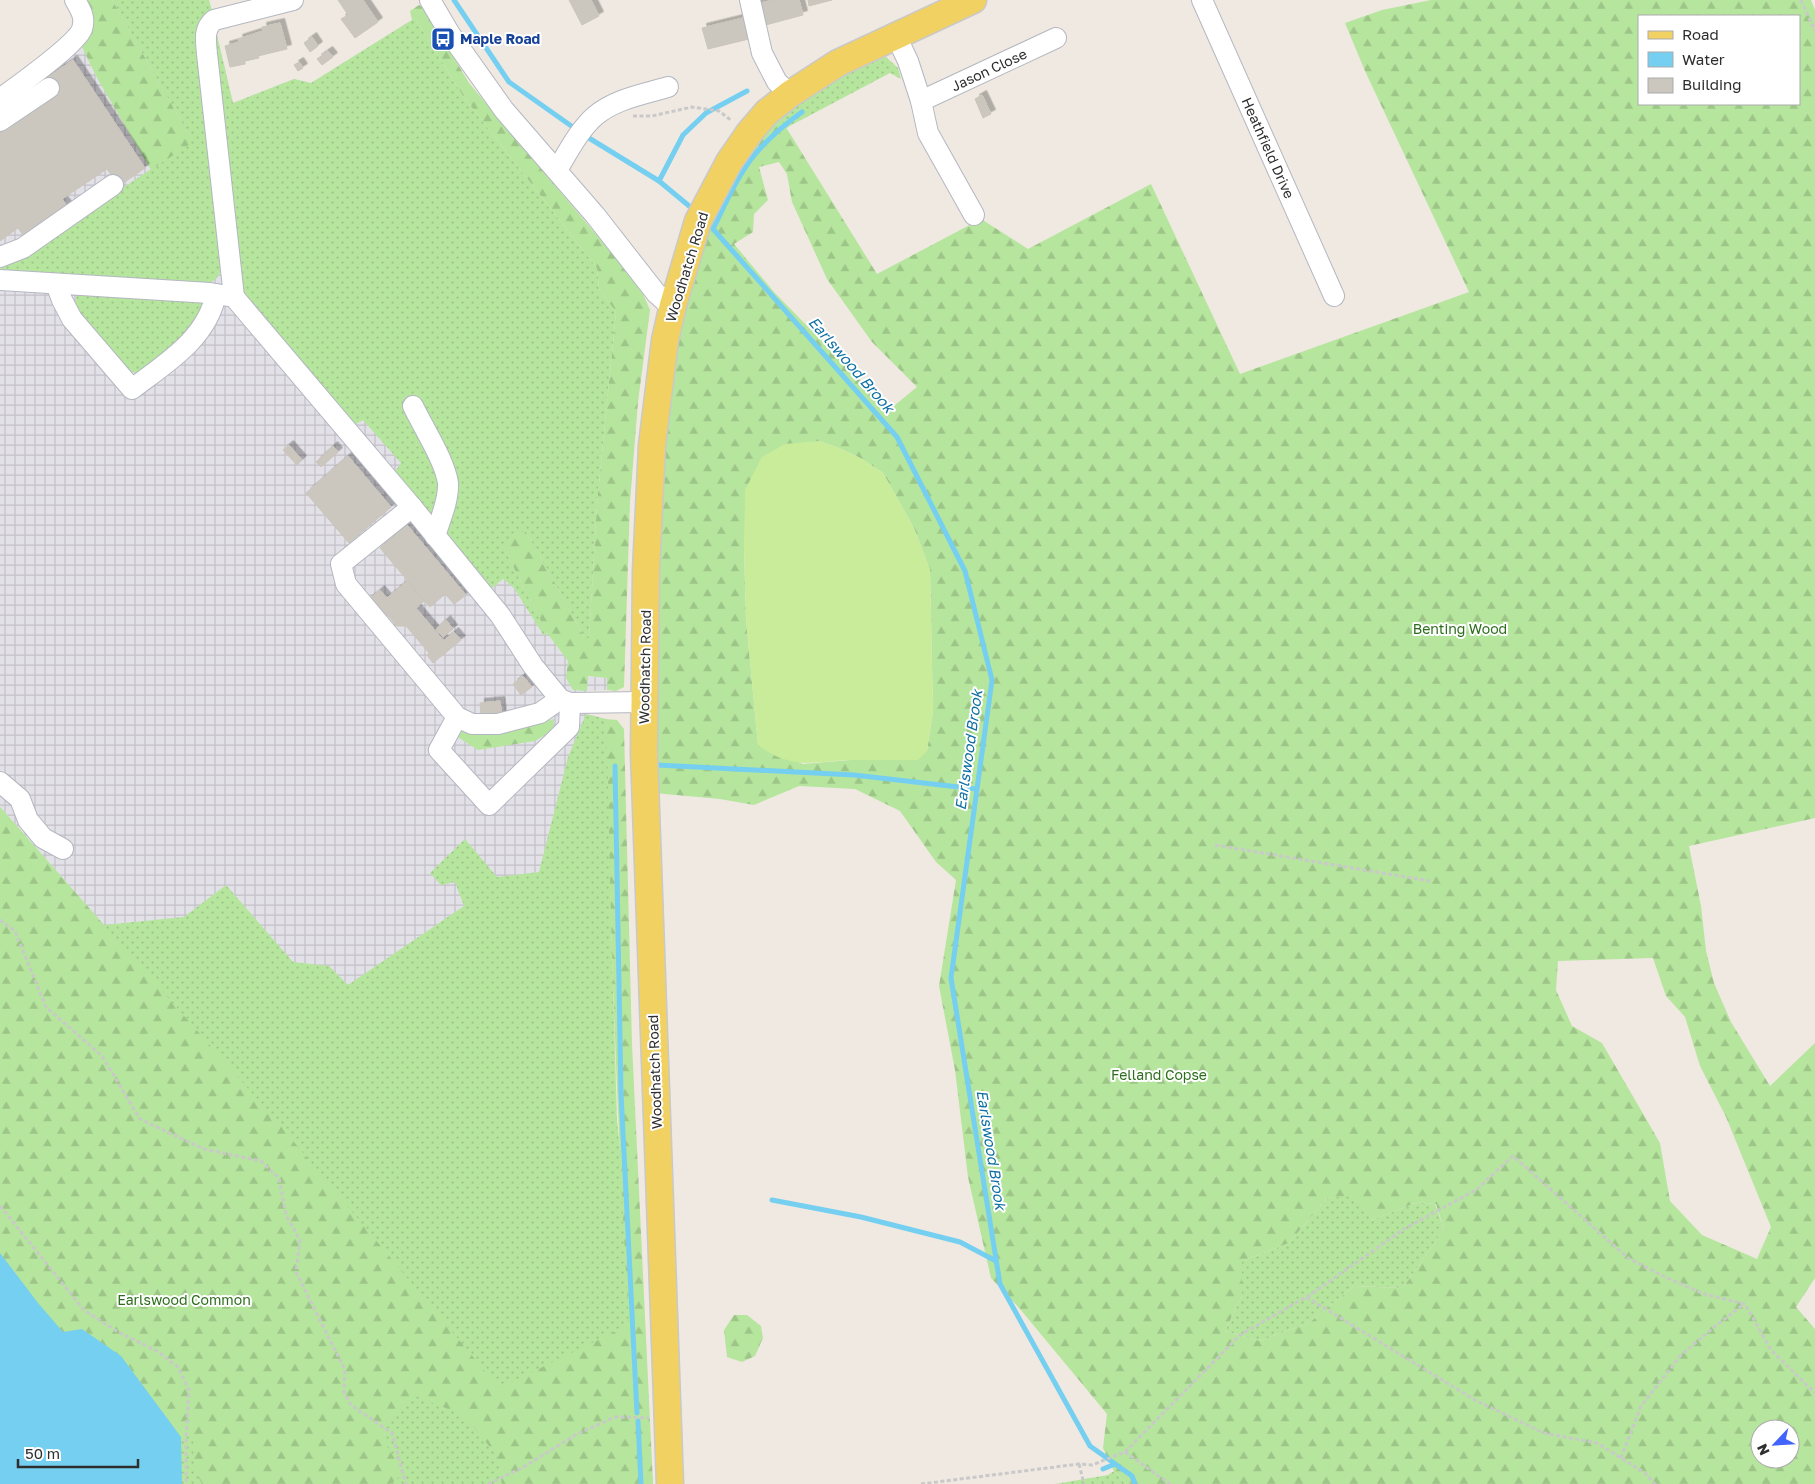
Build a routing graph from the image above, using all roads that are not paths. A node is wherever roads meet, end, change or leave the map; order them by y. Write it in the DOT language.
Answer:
graph roads {
  1 [pos="75,0"];
  2 [pos="293,0"];
  3 [pos="430,0"];
  4 [pos="750,0"];
  5 [pos="973,0"];
  6 [pos="1202,0"];
  7 [pos="896,36"];
  8 [pos="1056,38"];
  9 [pos="668,87"];
  10 [pos="49,88"];
  11 [pos="790,94"];
  12 [pos="0,99"];
  13 [pos="921,101"];
  14 [pos="0,121"];
  15 [pos="557,170"];
  16 [pos="113,185"];
  17 [pos="974,215"];
  18 [pos="0,257"];
  19 [pos="0,280"];
  20 [pos="56,284"];
  21 [pos="225,295"];
  22 [pos="1334,296"];
  23 [pos="673,305"];
  24 [pos="413,406"];
  25 [pos="412,507"];
  26 [pos="435,536"];
  27 [pos="565,701"];
  28 [pos="644,702"];
  29 [pos="457,717"];
  30 [pos="0,782"];
  31 [pos="63,849"];
  32 [pos="670,1484"];
  1 -- 12 [label="street"];
  2 -- 21 [label="street"];
  3 -- 15 [label="street"];
  4 -- 11 [label="street"];
  5 -- 7 [label="main road, Woodhatch Road"];
  6 -- 22 [label="street, Heathfield Drive"];
  7 -- 11 [label="main road, Woodhatch Road"];
  7 -- 13 [label="street"];
  8 -- 13 [label="street, Jason Close"];
  9 -- 15 [label="street"];
  10 -- 14 [label="street"];
  11 -- 23 [label="main road, Woodhatch Road"];
  13 -- 17 [label="street"];
  15 -- 23 [label="street"];
  16 -- 18 [label="street"];
  19 -- 20 [label="street"];
  20 -- 21 [label="street"];
  20 -- 21 [label="street"];
  21 -- 25 [label="street"];
  23 -- 28 [label="main road, Woodhatch Road"];
  24 -- 26 [label="street"];
  25 -- 26 [label="street"];
  25 -- 29 [label="street"];
  26 -- 27 [label="street"];
  27 -- 28 [label="street"];
  27 -- 29 [label="street"];
  27 -- 29 [label="street"];
  28 -- 32 [label="main road, Woodhatch Road"];
  30 -- 31 [label="street"];
}
